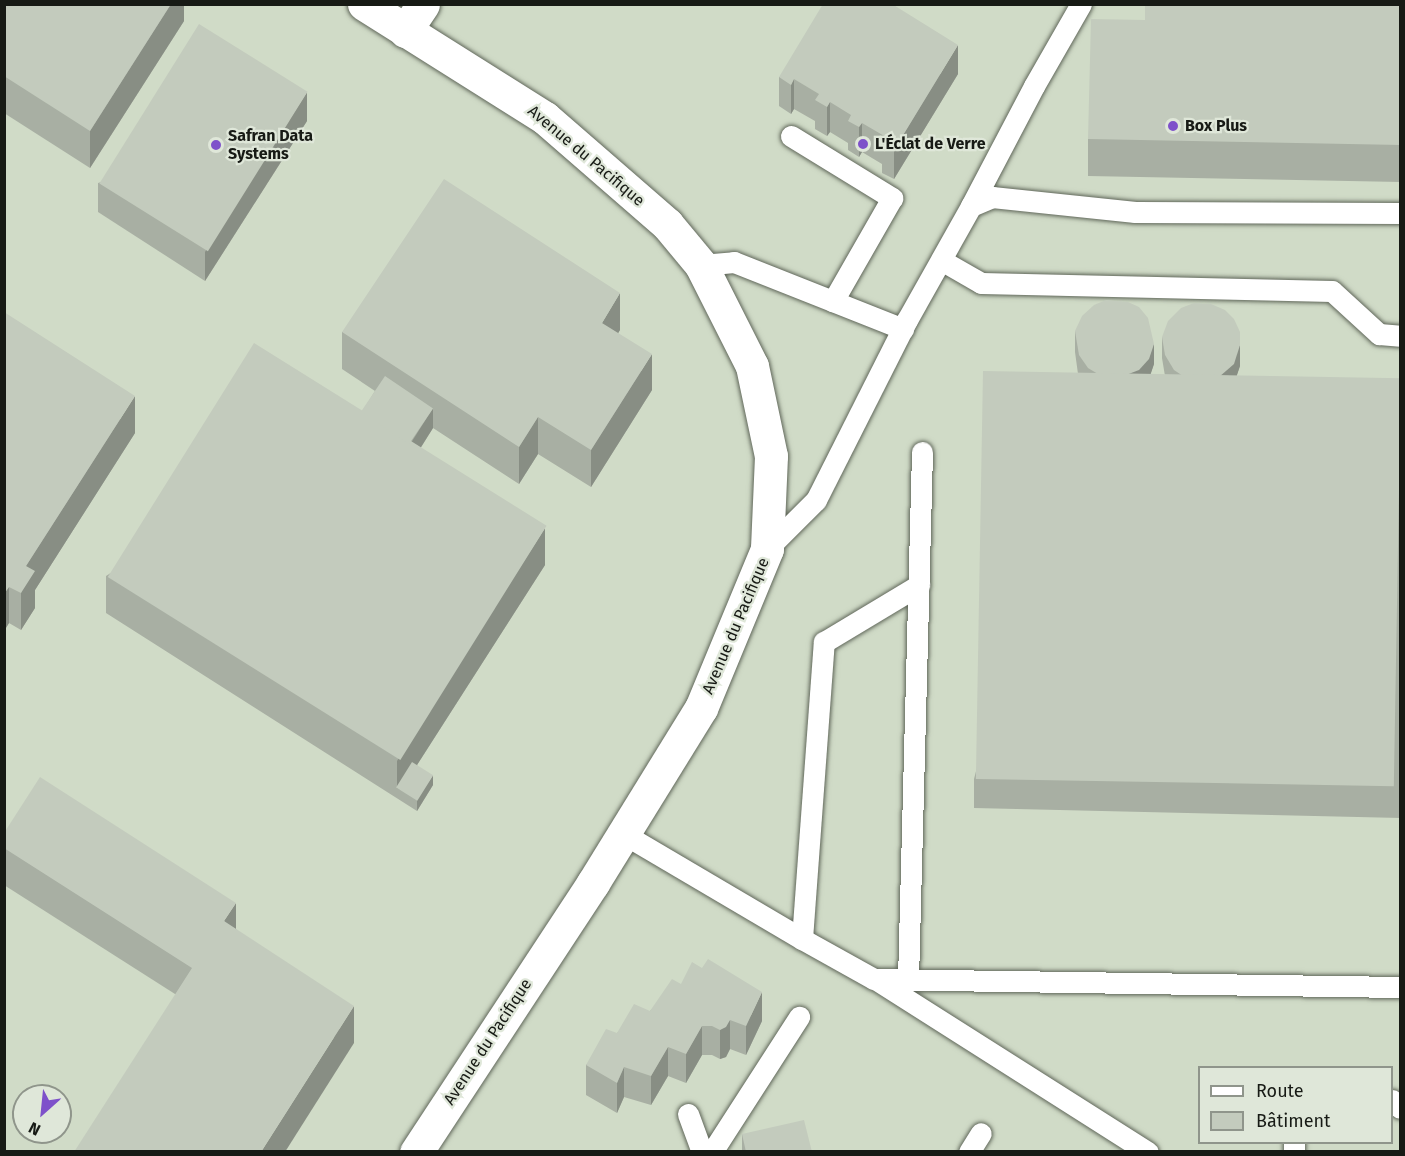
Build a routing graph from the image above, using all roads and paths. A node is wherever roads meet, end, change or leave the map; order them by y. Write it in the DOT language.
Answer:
graph roads {
  1 [pos="364,4"];
  2 [pos="1081,4"];
  3 [pos="414,18"];
  4 [pos="791,136"];
  5 [pos="971,206"];
  6 [pos="1401,213"];
  7 [pos="941,260"];
  8 [pos="701,265"];
  9 [pos="833,301"];
  10 [pos="903,329"];
  11 [pos="1401,336"];
  12 [pos="922,452"];
  13 [pos="767,549"];
  14 [pos="919,585"];
  15 [pos="622,833"];
  16 [pos="802,939"];
  17 [pos="874,979"];
  18 [pos="908,980"];
  19 [pos="1401,987"];
  20 [pos="799,1017"];
  21 [pos="688,1114"];
  22 [pos="981,1133"];
  23 [pos="416,1152"];
  24 [pos="702,1152"];
  25 [pos="712,1152"];
  26 [pos="969,1152"];
  27 [pos="1148,1152"];
  1 -- 3 [label="street, Avenue du Pacifique"];
  2 -- 5 [label="lane"];
  3 -- 8 [label="street, Avenue du Pacifique"];
  4 -- 9 [label="lane"];
  5 -- 6 [label="lane"];
  5 -- 7 [label="lane"];
  7 -- 10 [label="lane"];
  7 -- 11 [label="lane"];
  8 -- 9 [label="lane"];
  8 -- 13 [label="street, Avenue du Pacifique"];
  9 -- 10 [label="lane"];
  10 -- 13 [label="lane"];
  12 -- 14 [label="lane"];
  13 -- 15 [label="street, Avenue du Pacifique"];
  14 -- 16 [label="lane"];
  14 -- 18 [label="lane"];
  15 -- 16 [label="lane"];
  15 -- 23 [label="street, Avenue du Pacifique"];
  16 -- 17 [label="lane"];
  17 -- 18 [label="lane"];
  17 -- 27 [label="lane"];
  18 -- 19 [label="lane"];
  20 -- 25 [label="lane"];
  21 -- 24 [label="lane"];
  22 -- 26 [label="lane"];
}
